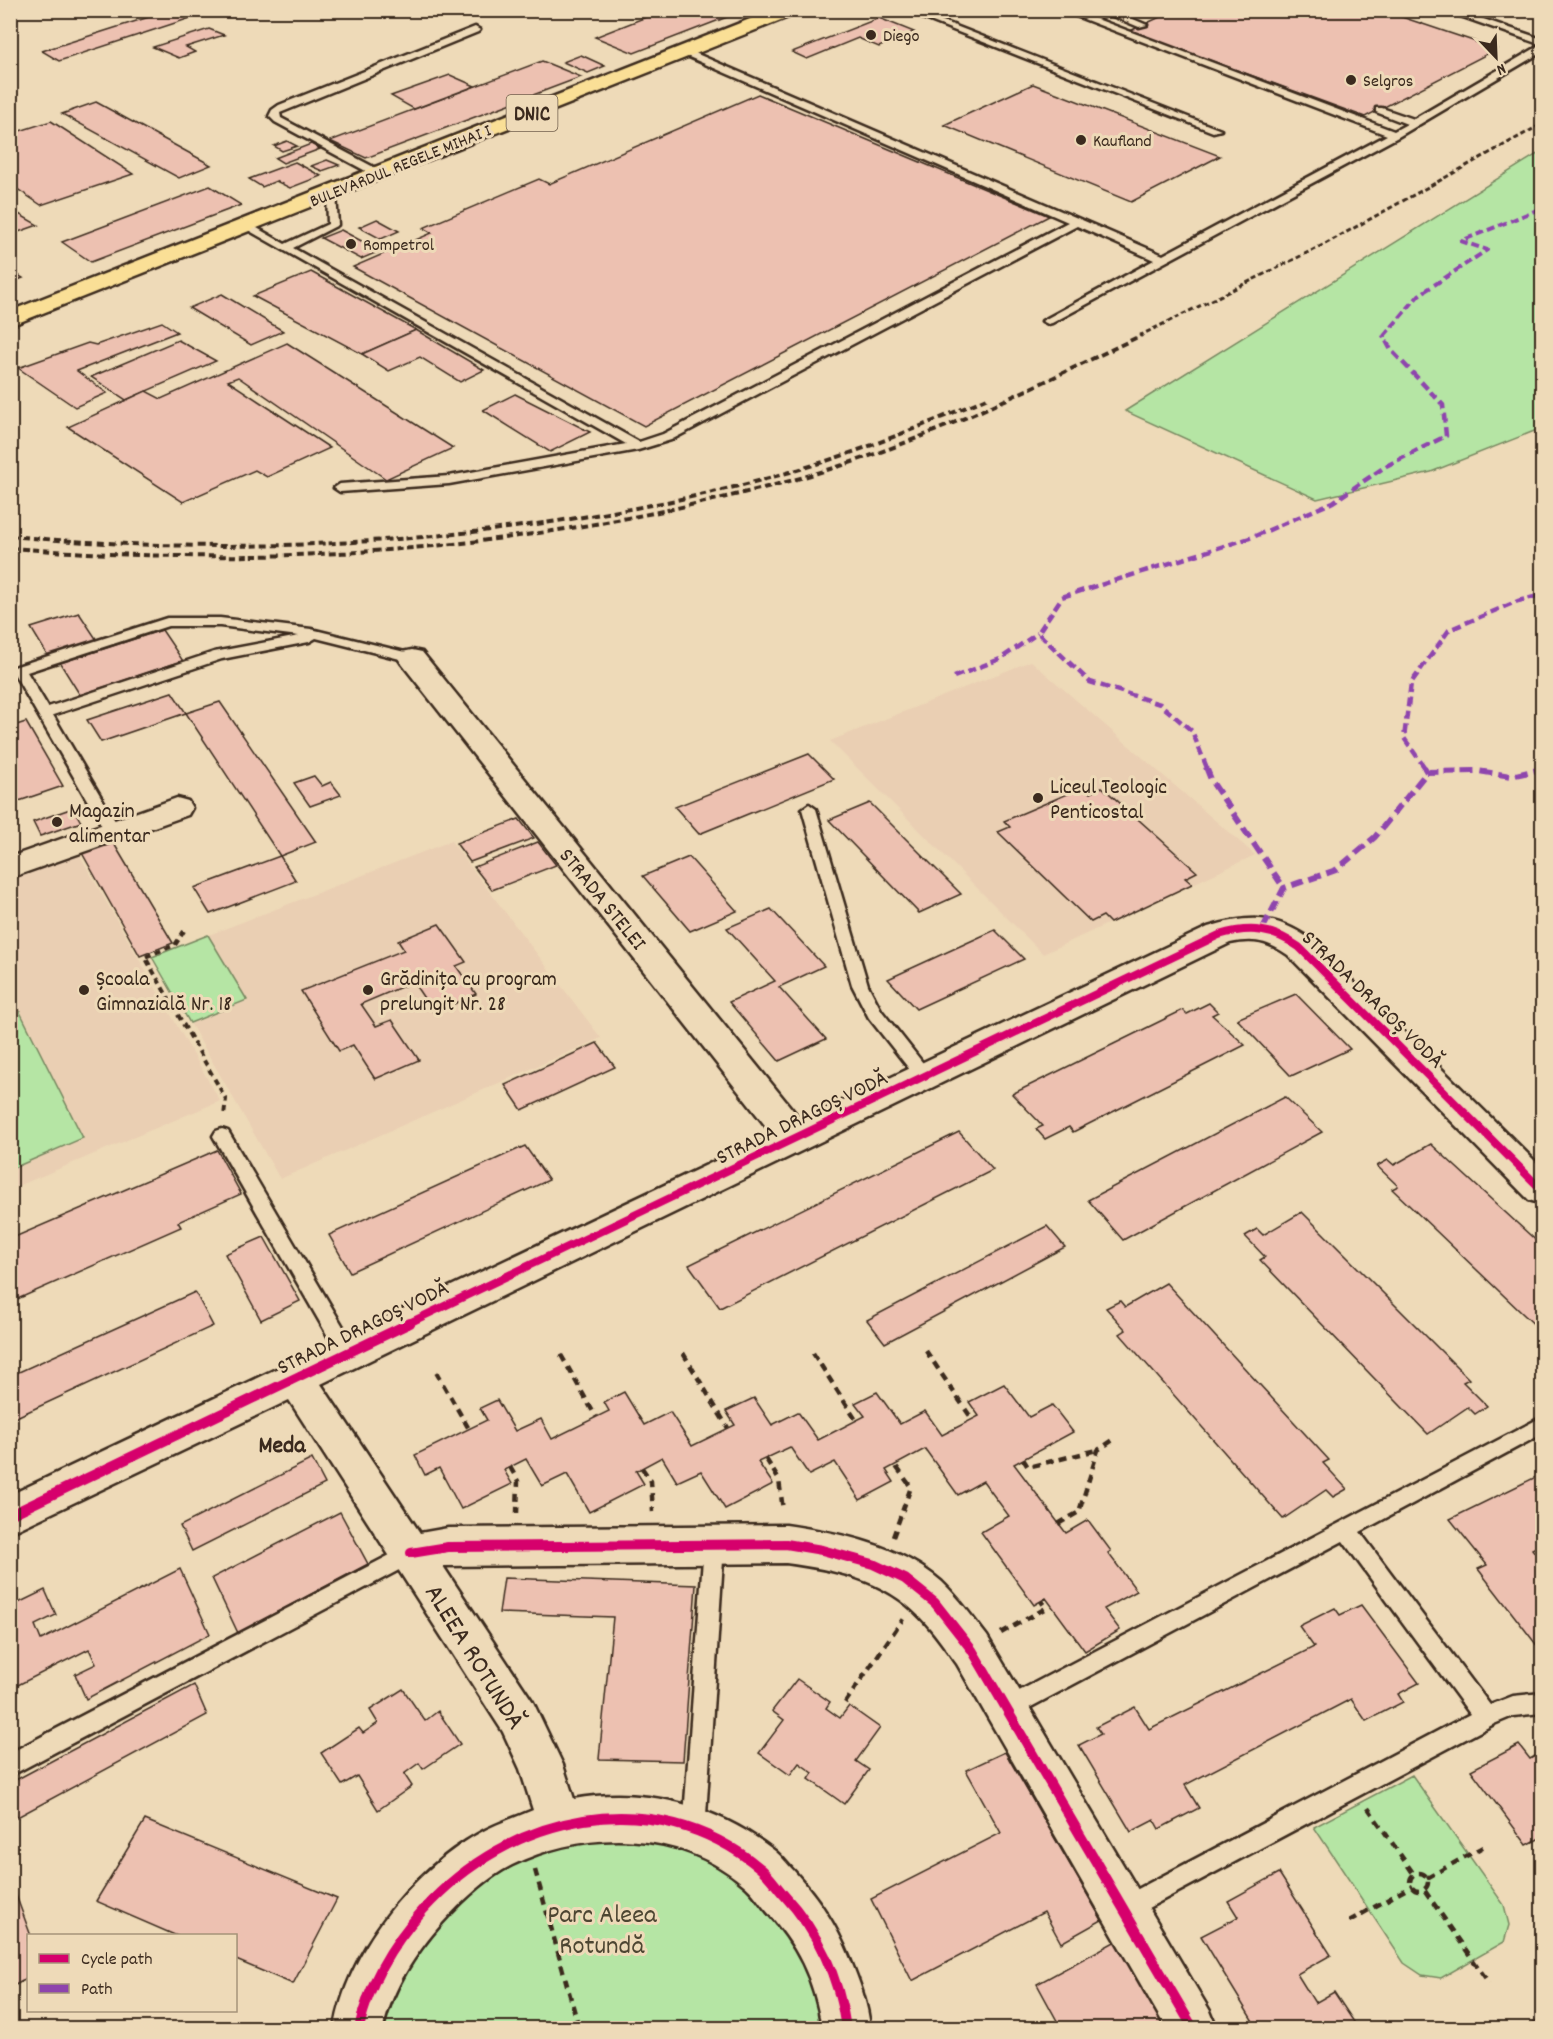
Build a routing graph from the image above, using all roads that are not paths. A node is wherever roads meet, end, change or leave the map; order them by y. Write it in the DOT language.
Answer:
graph roads {
  1 [pos="790,10"];
  2 [pos="906,10"];
  3 [pos="1064,10"];
  4 [pos="1102,10"];
  5 [pos="1447,10"];
  6 [pos="1142,25"];
  7 [pos="475,30"];
  8 [pos="1542,42"];
  9 [pos="1542,48"];
  10 [pos="685,52"];
  11 [pos="1379,110"];
  12 [pos="1415,123"];
  13 [pos="1216,130"];
  14 [pos="1395,135"];
  15 [pos="379,174"];
  16 [pos="331,193"];
  17 [pos="1074,223"];
  18 [pos="246,226"];
  19 [pos="285,248"];
  20 [pos="1161,259"];
  21 [pos="10,319"];
  22 [pos="1048,321"];
  23 [pos="638,446"];
  24 [pos="340,488"];
  25 [pos="322,636"];
  26 [pos="412,658"];
  27 [pos="45,713"];
  28 [pos="177,808"];
  29 [pos="809,809"];
  30 [pos="113,831"];
  31 [pos="10,868"];
  32 [pos="924,1076"];
  33 [pos="222,1136"];
  34 [pos="795,1138"];
  35 [pos="1542,1190"];
  36 [pos="348,1353"];
  37 [pos="296,1378"];
  38 [pos="1542,1425"];
  39 [pos="10,1515"];
  40 [pos="1346,1529"];
  41 [pos="714,1545"];
  42 [pos="411,1553"];
  43 [pos="1542,1703"];
  44 [pos="1006,1709"];
  45 [pos="1486,1717"];
  46 [pos="10,1765"];
  47 [pos="542,1828"];
  48 [pos="694,1830"];
  49 [pos="1123,1908"];
  50 [pos="359,2028"];
  51 [pos="846,2028"];
  52 [pos="1193,2028"];
  1 -- 10 [label="main road, BULEVARDUL REGELE MIHAI I / DN1C"];
  2 -- 13 [label="lane"];
  3 -- 14 [label="lane"];
  4 -- 6 [label="lane"];
  5 -- 8 [label="lane"];
  7 -- 15 [label="lane"];
  9 -- 12 [label="lane"];
  10 -- 15 [label="main road, BULEVARDUL REGELE MIHAI I / DN1C"];
  10 -- 17 [label="lane"];
  11 -- 12 [label="lane"];
  12 -- 14 [label="lane"];
  14 -- 20 [label="lane"];
  15 -- 16 [label="main road, BULEVARDUL REGELE MIHAI I / DN1C"];
  16 -- 18 [label="main road, BULEVARDUL REGELE MIHAI I / DN1C"];
  16 -- 19 [label="lane"];
  17 -- 20 [label="lane"];
  17 -- 23 [label="lane"];
  18 -- 19 [label="lane"];
  18 -- 21 [label="main road, BULEVARDUL REGELE MIHAI I / DN1C"];
  19 -- 23 [label="lane"];
  20 -- 22 [label="lane"];
  23 -- 24 [label="lane"];
  25 -- 26 [label="lane"];
  25 -- 27 [label="lane"];
  25 -- 27 [label="lane"];
  26 -- 34 [label="street, STRADA STELEI"];
  27 -- 30 [label="lane"];
  28 -- 30 [label="street"];
  29 -- 32 [label="lane"];
  30 -- 31 [label="street"];
  32 -- 34 [label="street, STRADA DRAGOȘ VODĂ"];
  32 -- 35 [label="street, STRADA DRAGOȘ VODĂ"];
  33 -- 36 [label="lane"];
  34 -- 36 [label="street, STRADA DRAGOȘ VODĂ"];
  36 -- 37 [label="street, STRADA DRAGOȘ VODĂ"];
  37 -- 39 [label="street, STRADA DRAGOȘ VODĂ"];
  37 -- 42 [label="street, ALEEA ROTUNDĂ"];
  38 -- 40 [label="lane"];
  40 -- 44 [label="lane"];
  40 -- 45 [label="lane"];
  41 -- 42 [label="street"];
  41 -- 44 [label="street"];
  41 -- 48 [label="lane"];
  42 -- 46 [label="lane"];
  42 -- 47 [label="street, ALEEA ROTUNDĂ"];
  43 -- 45 [label="lane"];
  44 -- 49 [label="street"];
  45 -- 49 [label="lane"];
  47 -- 48 [label="street"];
  47 -- 50 [label="street"];
  48 -- 51 [label="street"];
  49 -- 52 [label="street"];
}
